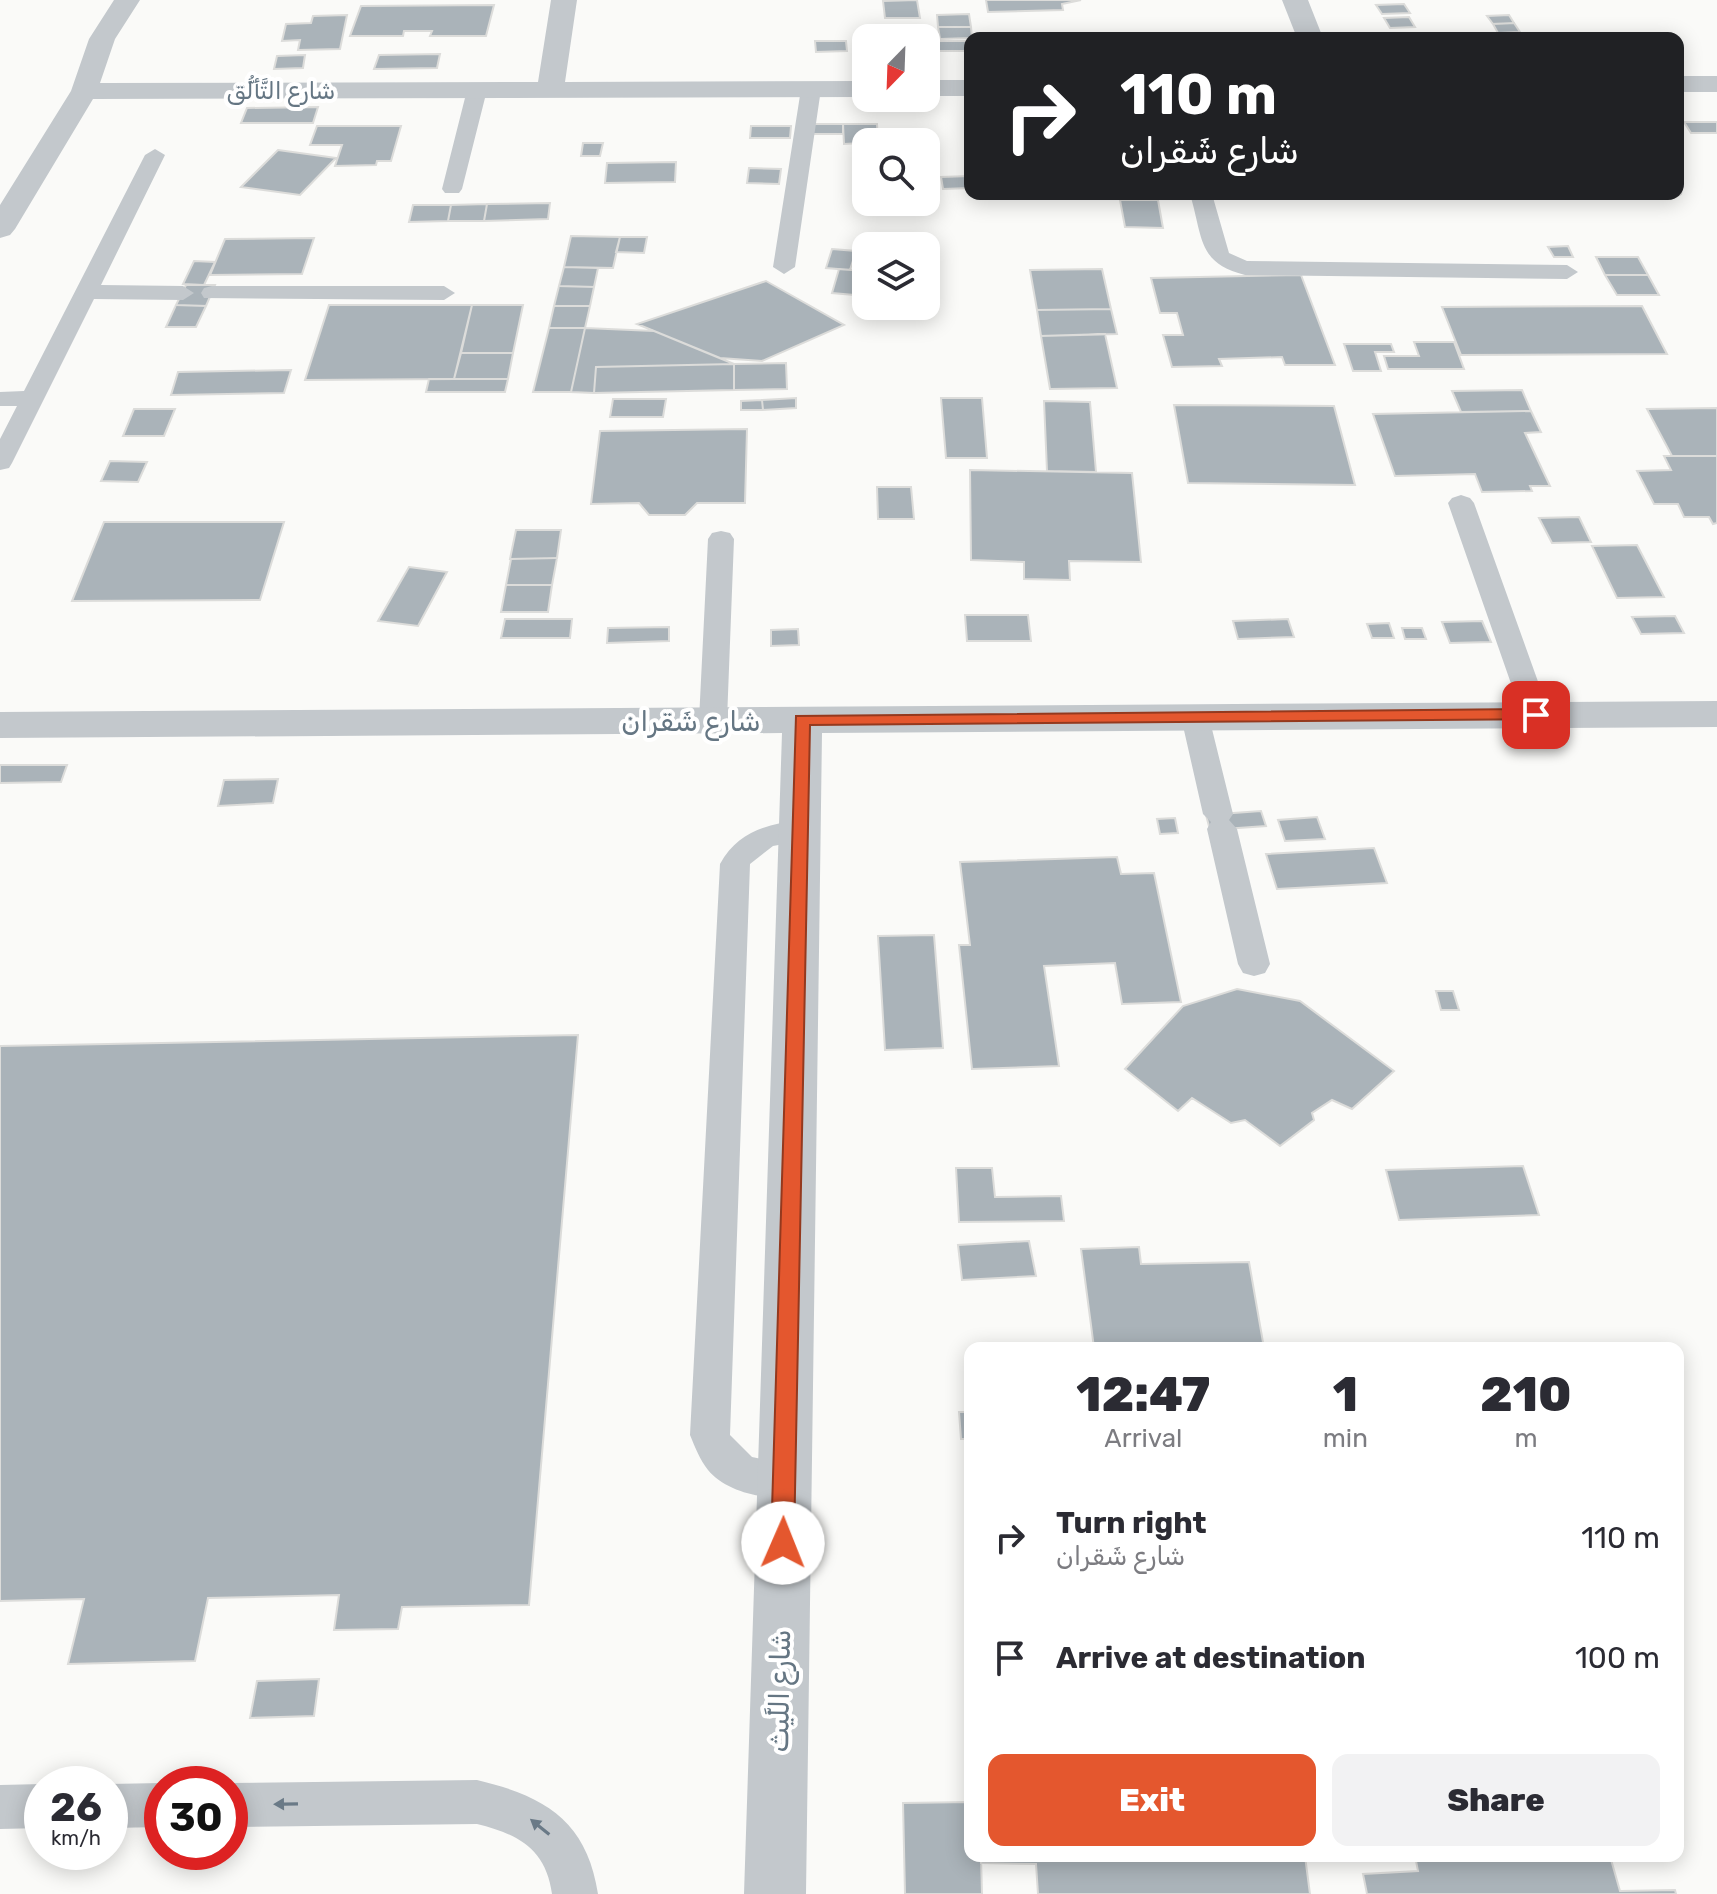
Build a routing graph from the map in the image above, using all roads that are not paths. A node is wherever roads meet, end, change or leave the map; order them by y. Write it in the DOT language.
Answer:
graph roads {
  1 [pos="564,0"];
  2 [pos="1295,0"];
  3 [pos="125,4"];
  4 [pos="1308,32"];
  5 [pos="1684,84"];
  6 [pos="1717,84"];
  7 [pos="940,88"];
  8 [pos="964,88"];
  9 [pos="811,89"];
  10 [pos="852,89"];
  11 [pos="477,90"];
  12 [pos="550,90"];
  13 [pos="84,91"];
  14 [pos="155,155"];
  15 [pos="452,189"];
  16 [pos="11,195"];
  17 [pos="1203,200"];
  18 [pos="0,229"];
  19 [pos="784,267"];
  20 [pos="1567,272"];
  21 [pos="86,292"];
  22 [pos="183,293"];
  23 [pos="212,293"];
  24 [pos="444,293"];
  25 [pos="32,398"];
  26 [pos="0,399"];
  27 [pos="0,463"];
  28 [pos="1461,503"];
  29 [pos="721,539"];
  30 [pos="1717,714"];
  31 [pos="1536,715"];
  32 [pos="1195,717"];
  33 [pos="713,720"];
  34 [pos="802,720"];
  35 [pos="0,725"];
  36 [pos="800,831"];
  37 [pos="1254,964"];
  38 [pos="784,1480"];
  39 [pos="248,1805"];
  40 [pos="24,1806"];
  41 [pos="0,1807"];
  42 [pos="575,1894"];
  43 [pos="775,1894"];
  1 -- 12 [label="street"];
  2 -- 4 [label="street"];
  3 -- 13 [label="street"];
  5 -- 6 [label="street"];
  7 -- 8 [label="street"];
  9 -- 10 [label="street, شارع التَّألُّق"];
  9 -- 12 [label="street, شارع التَّألُّق"];
  9 -- 19 [label="lane"];
  11 -- 12 [label="street, شارع التَّألُّق"];
  11 -- 13 [label="street, شارع التَّألُّق"];
  11 -- 15 [label="lane"];
  13 -- 16 [label="street"];
  14 -- 21 [label="lane"];
  16 -- 18 [label="street"];
  17 -- 20 [label="lane"];
  21 -- 22 [label="lane"];
  21 -- 25 [label="lane"];
  23 -- 24 [label="lane"];
  25 -- 26 [label="lane"];
  25 -- 27 [label="lane"];
  28 -- 31 [label="lane"];
  29 -- 33 [label="lane"];
  30 -- 31 [label="street, شارع شَقران"];
  31 -- 32 [label="street, شارع شَقران"];
  32 -- 34 [label="street, شارع شَقران"];
  32 -- 37 [label="lane"];
  33 -- 34 [label="street, شارع شَقران"];
  33 -- 35 [label="street, شارع شَقران"];
  34 -- 36 [label="street, شارع اللَّيث"];
  36 -- 38 [label="street, شارع اللَّيث"];
  36 -- 38 [label="lane"];
  38 -- 43 [label="street, شارع اللَّيث"];
  42 -- 39 [label="lane, one-way"];
  40 -- 41 [label="lane"];
}
